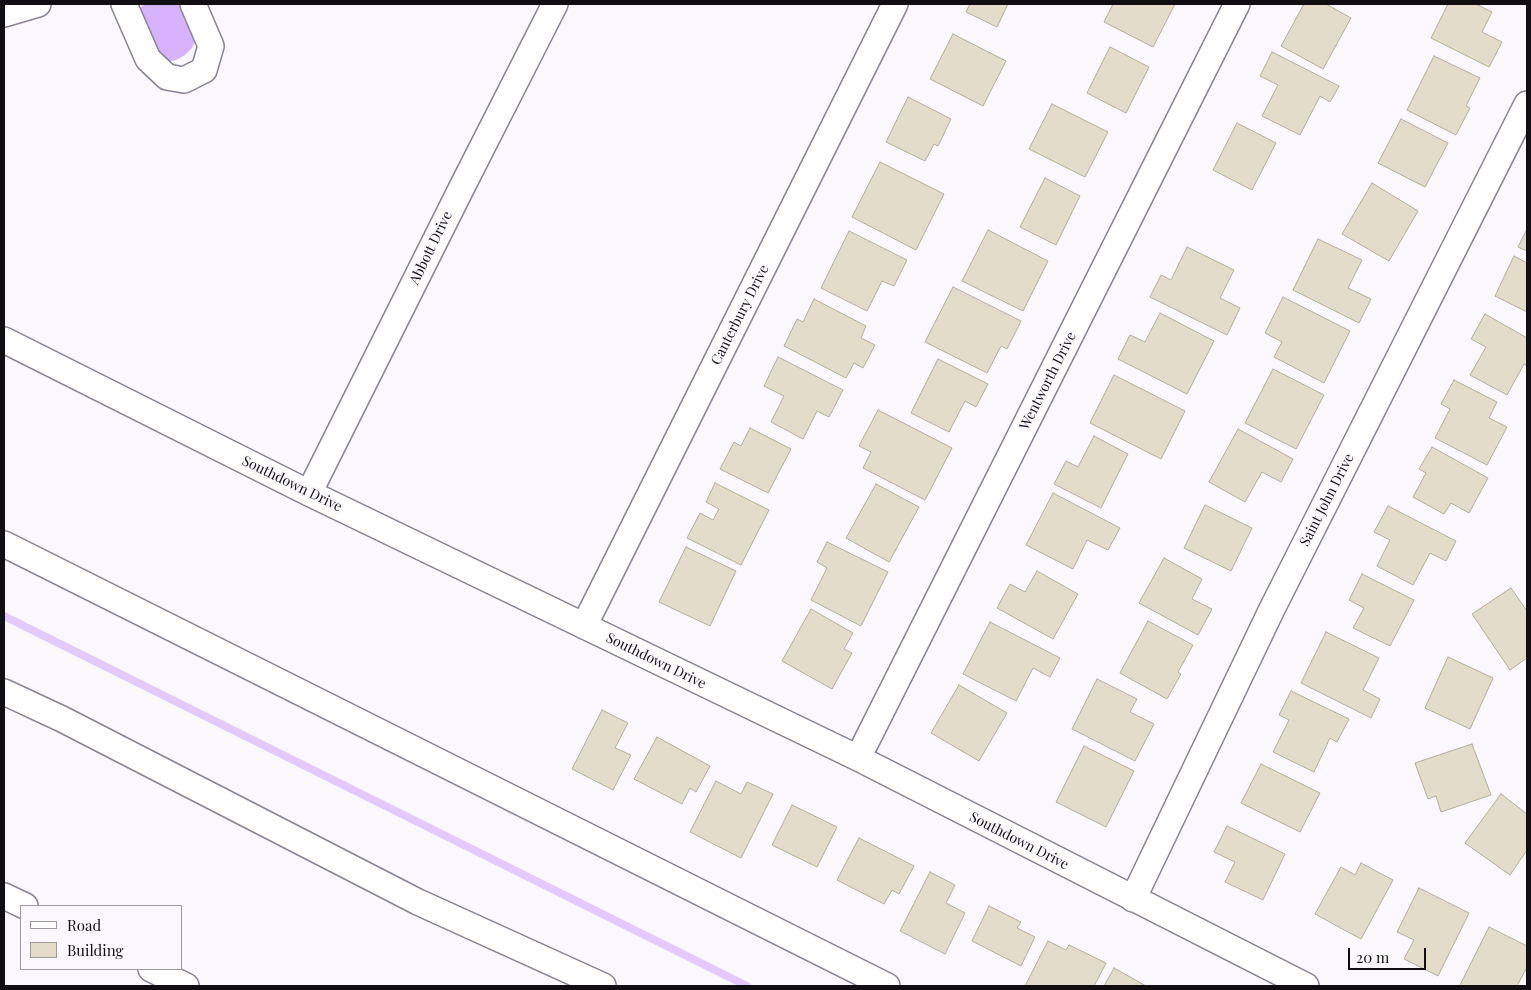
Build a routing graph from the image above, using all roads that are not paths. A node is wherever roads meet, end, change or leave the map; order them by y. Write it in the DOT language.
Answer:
graph roads {
  1 [pos="38,4"];
  2 [pos="124,4"];
  3 [pos="192,4"];
  4 [pos="555,4"];
  5 [pos="895,4"];
  6 [pos="1238,4"];
  7 [pos="4,14"];
  8 [pos="1527,104"];
  9 [pos="4,340"];
  10 [pos="309,493"];
  11 [pos="4,544"];
  12 [pos="584,626"];
  13 [pos="4,692"];
  14 [pos="858,758"];
  15 [pos="4,896"];
  16 [pos="1133,899"];
  17 [pos="23,905"];
  18 [pos="153,970"];
  19 [pos="186,986"];
  20 [pos="603,986"];
  21 [pos="887,986"];
  22 [pos="1306,986"];
  1 -- 7 [label="street"];
  2 -- 3 [label="street"];
  4 -- 10 [label="street, Abbott Drive"];
  5 -- 12 [label="street, Canterbury Drive"];
  6 -- 14 [label="street, Wentworth Drive"];
  8 -- 16 [label="street, Saint John Drive"];
  9 -- 10 [label="street, Southdown Drive"];
  10 -- 12 [label="street, Southdown Drive"];
  11 -- 21 [label="street"];
  12 -- 14 [label="street, Southdown Drive"];
  13 -- 20 [label="street"];
  14 -- 16 [label="street, Southdown Drive"];
  15 -- 17 [label="street"];
  16 -- 22 [label="street, Southdown Drive"];
  18 -- 19 [label="street"];
}
